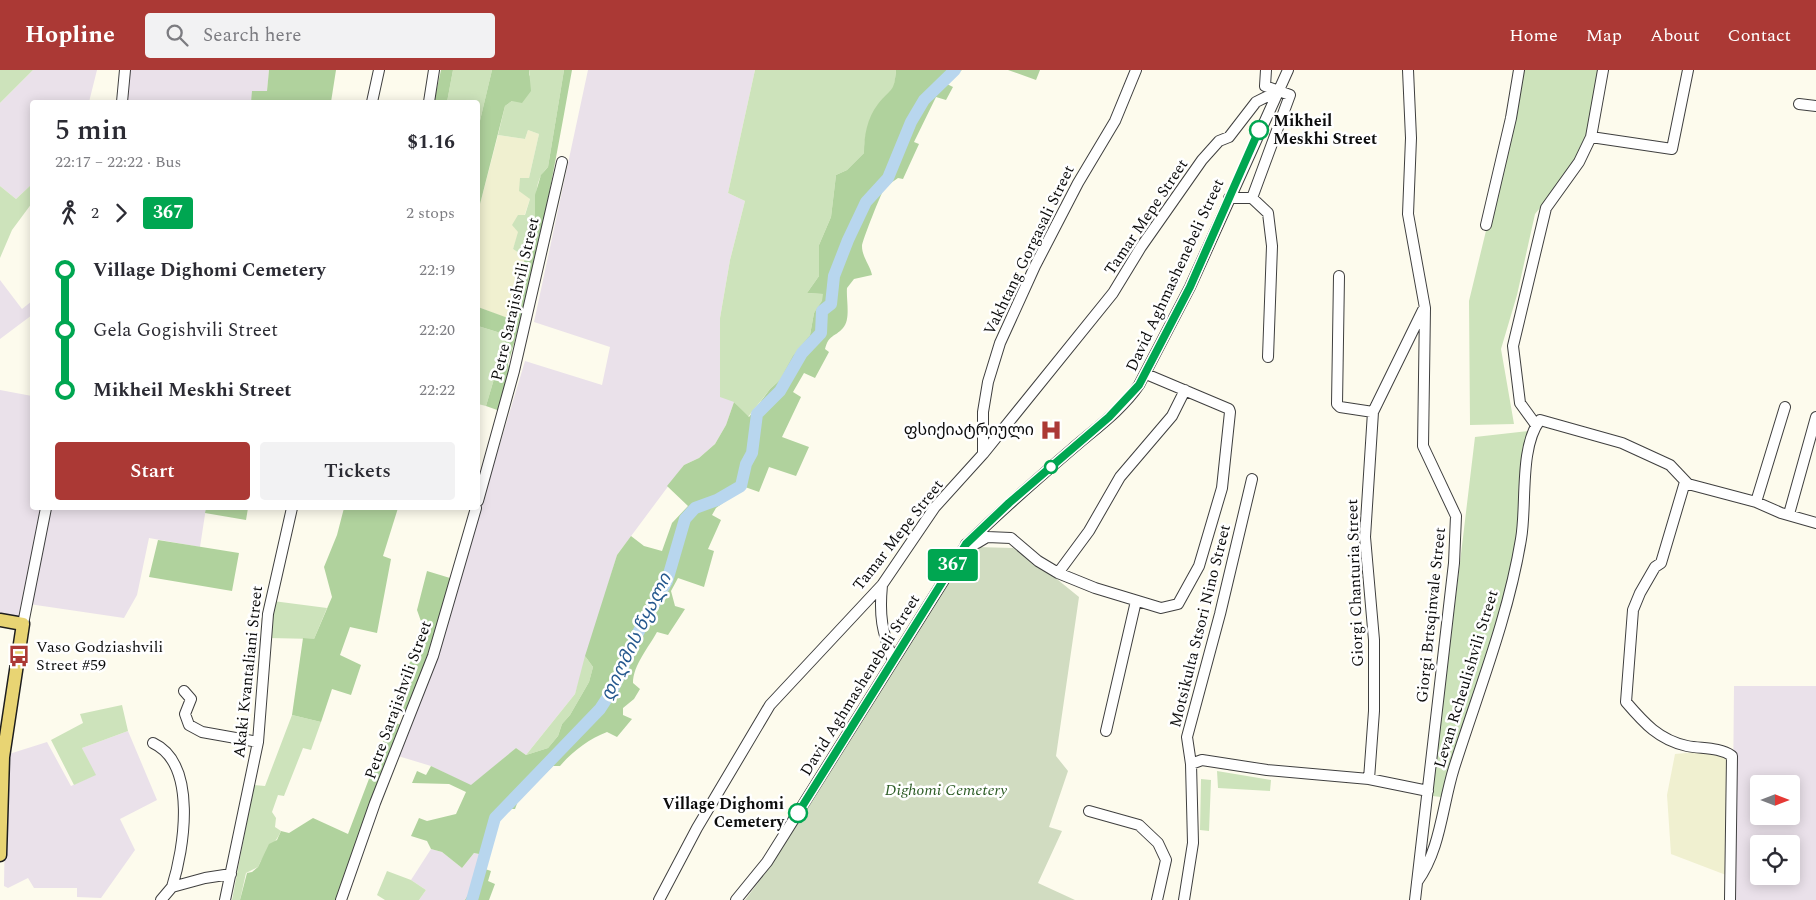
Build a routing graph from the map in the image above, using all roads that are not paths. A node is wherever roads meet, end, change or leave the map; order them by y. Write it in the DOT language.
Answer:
graph roads {
  1 [pos="125,70"];
  2 [pos="379,70"];
  3 [pos="434,70"];
  4 [pos="1136,70"];
  5 [pos="1266,70"];
  6 [pos="1288,70"];
  7 [pos="1408,70"];
  8 [pos="1519,70"];
  9 [pos="1603,70"];
  10 [pos="1688,70"];
  11 [pos="1278,90"];
  12 [pos="122,100"];
  13 [pos="372,100"];
  14 [pos="429,100"];
  15 [pos="1799,104"];
  16 [pos="1816,106"];
  17 [pos="1591,137"];
  18 [pos="562,162"];
  19 [pos="1230,198"];
  20 [pos="1252,198"];
  21 [pos="1486,224"];
  22 [pos="1339,276"];
  23 [pos="1424,308"];
  24 [pos="1268,357"];
  25 [pos="1146,374"];
  26 [pos="1185,390"];
  27 [pos="1785,407"];
  28 [pos="1373,412"];
  29 [pos="1816,417"];
  30 [pos="1536,426"];
  31 [pos="983,454"];
  32 [pos="1252,479"];
  33 [pos="1685,482"];
  34 [pos="480,493"];
  35 [pos="1756,502"];
  36 [pos="46,510"];
  37 [pos="292,510"];
  38 [pos="475,510"];
  39 [pos="1789,514"];
  40 [pos="1816,523"];
  41 [pos="966,544"];
  42 [pos="1058,574"];
  43 [pos="882,584"];
  44 [pos="1136,601"];
  45 [pos="0,620"];
  46 [pos="23,624"];
  47 [pos="893,661"];
  48 [pos="184,691"];
  49 [pos="1106,731"];
  50 [pos="258,742"];
  51 [pos="153,743"];
  52 [pos="1,757"];
  53 [pos="1191,764"];
  54 [pos="1369,779"];
  55 [pos="1428,791"];
  56 [pos="1090,811"];
  57 [pos="0,855"];
  58 [pos="231,874"];
  59 [pos="1416,883"];
  60 [pos="172,887"];
  61 [pos="161,900"];
  62 [pos="225,900"];
  63 [pos="341,900"];
  64 [pos="659,900"];
  65 [pos="736,900"];
  66 [pos="1157,900"];
  67 [pos="1184,900"];
  68 [pos="1415,900"];
  69 [pos="1730,900"];
  1 -- 12 [label="street"];
  2 -- 13 [label="street"];
  3 -- 14 [label="street"];
  4 -- 31 [label="street, Vakhtang Gorgasali Street"];
  5 -- 11 [label="street"];
  6 -- 11 [label="street, David Aghmashenebeli Street"];
  7 -- 23 [label="street, Giorgi Brtsqinvale Street"];
  8 -- 21 [label="street"];
  9 -- 17 [label="street"];
  10 -- 17 [label="street"];
  11 -- 19 [label="street, David Aghmashenebeli Street"];
  11 -- 20 [label="street"];
  11 -- 31 [label="street, Tamar Mepe Street"];
  15 -- 16 [label="street"];
  17 -- 30 [label="street"];
  18 -- 34 [label="street, Petre Sarajishvili Street"];
  19 -- 20 [label="street"];
  19 -- 25 [label="street, David Aghmashenebeli Street"];
  20 -- 24 [label="street"];
  22 -- 28 [label="street"];
  23 -- 28 [label="street, Giorgi Chanturia Street"];
  23 -- 55 [label="street, Giorgi Brtsqinvale Street"];
  25 -- 26 [label="street"];
  25 -- 41 [label="street, David Aghmashenebeli Street"];
  26 -- 42 [label="street"];
  26 -- 44 [label="street"];
  27 -- 35 [label="street"];
  28 -- 54 [label="street, Giorgi Chanturia Street"];
  29 -- 39 [label="street"];
  30 -- 33 [label="street"];
  30 -- 59 [label="street, Levan Rcheulishvili Street"];
  31 -- 43 [label="street, Tamar Mepe Street"];
  32 -- 53 [label="street, Motsikulta Stsori Nino Street"];
  33 -- 35 [label="street"];
  33 -- 69 [label="street"];
  35 -- 39 [label="street"];
  36 -- 46 [label="street"];
  37 -- 50 [label="street, Akaki Kvantaliani Street"];
  38 -- 63 [label="street, Petre Sarajishvili Street"];
  39 -- 40 [label="street"];
  41 -- 42 [label="street"];
  41 -- 47 [label="street, David Aghmashenebeli Street"];
  42 -- 44 [label="street"];
  43 -- 47 [label="street"];
  43 -- 64 [label="street, Tamar Mepe Street"];
  44 -- 49 [label="street"];
  45 -- 46 [label="main road"];
  46 -- 52 [label="main road"];
  47 -- 65 [label="street, David Aghmashenebeli Street"];
  48 -- 50 [label="street"];
  50 -- 58 [label="street, Akaki Kvantaliani Street"];
  51 -- 60 [label="street"];
  52 -- 57 [label="main road"];
  53 -- 54 [label="street"];
  53 -- 67 [label="street, Motsikulta Stsori Nino Street"];
  54 -- 55 [label="street"];
  55 -- 59 [label="street, Giorgi Brtsqinvale Street"];
  56 -- 66 [label="street"];
  58 -- 60 [label="street"];
  58 -- 62 [label="street, Akaki Kvantaliani Street"];
  59 -- 68 [label="street, Giorgi Brtsqinvale Street"];
  60 -- 61 [label="street"];
}
